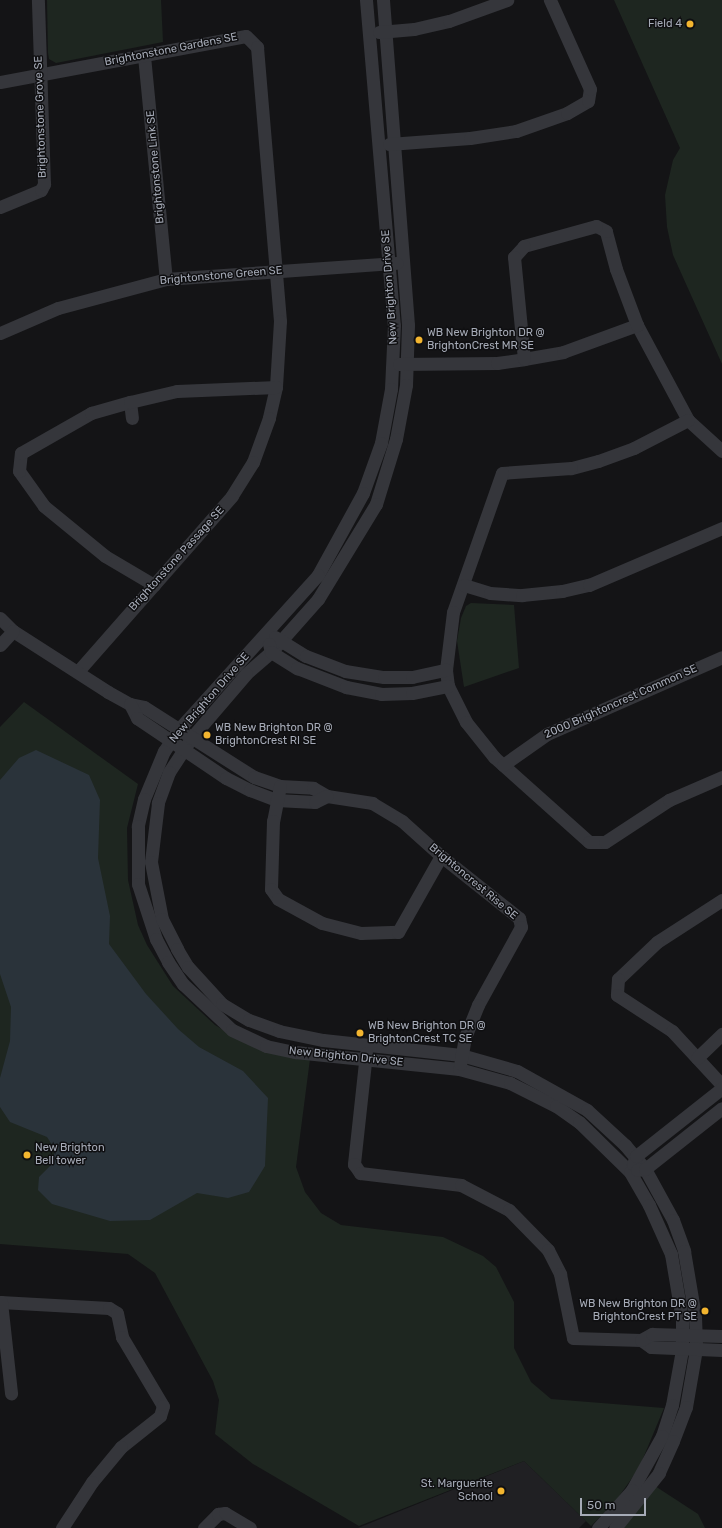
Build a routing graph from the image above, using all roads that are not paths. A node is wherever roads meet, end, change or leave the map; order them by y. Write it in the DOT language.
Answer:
graph roads {
  1 [pos="38,0"];
  2 [pos="366,0"];
  3 [pos="383,0"];
  4 [pos="507,0"];
  5 [pos="550,0"];
  6 [pos="387,31"];
  7 [pos="372,32"];
  8 [pos="144,56"];
  9 [pos="38,74"];
  10 [pos="0,82"];
  11 [pos="396,144"];
  12 [pos="381,145"];
  13 [pos="0,207"];
  14 [pos="404,262"];
  15 [pos="389,263"];
  16 [pos="276,272"];
  17 [pos="166,279"];
  18 [pos="637,325"];
  19 [pos="0,333"];
  20 [pos="524,359"];
  21 [pos="394,364"];
  22 [pos="407,364"];
  23 [pos="276,387"];
  24 [pos="130,402"];
  25 [pos="132,418"];
  26 [pos="688,420"];
  27 [pos="722,451"];
  28 [pos="722,528"];
  29 [pos="154,585"];
  30 [pos="464,585"];
  31 [pos="0,618"];
  32 [pos="13,631"];
  33 [pos="266,635"];
  34 [pos="282,639"];
  35 [pos="0,645"];
  36 [pos="272,652"];
  37 [pos="722,657"];
  38 [pos="446,670"];
  39 [pos="78,671"];
  40 [pos="448,686"];
  41 [pos="130,704"];
  42 [pos="179,729"];
  43 [pos="192,737"];
  44 [pos="171,741"];
  45 [pos="184,750"];
  46 [pos="503,765"];
  47 [pos="722,777"];
  48 [pos="280,786"];
  49 [pos="327,796"];
  50 [pos="276,800"];
  51 [pos="441,856"];
  52 [pos="722,900"];
  53 [pos="722,1034"];
  54 [pos="367,1045"];
  55 [pos="461,1055"];
  56 [pos="697,1058"];
  57 [pos="366,1061"];
  58 [pos="459,1069"];
  59 [pos="722,1086"];
  60 [pos="722,1108"];
  61 [pos="636,1156"];
  62 [pos="645,1169"];
  63 [pos="630,1172"];
  64 [pos="0,1302"];
  65 [pos="682,1333"];
  66 [pos="696,1334"];
  67 [pos="722,1336"];
  68 [pos="641,1340"];
  69 [pos="696,1349"];
  70 [pos="682,1350"];
  71 [pos="722,1350"];
  72 [pos="11,1393"];
  73 [pos="62,1528"];
  74 [pos="204,1528"];
  75 [pos="250,1528"];
  76 [pos="598,1528"];
  77 [pos="615,1528"];
  1 -- 9 [label="street, Brightonstone Grove SE"];
  2 -- 7 [label="street, New Brighton Drive SE"];
  3 -- 6 [label="street, New Brighton Drive SE"];
  4 -- 6 [label="street"];
  5 -- 11 [label="street"];
  6 -- 7 [label="street"];
  6 -- 11 [label="street, New Brighton Drive SE"];
  7 -- 12 [label="street, New Brighton Drive SE"];
  8 -- 9 [label="street, Brightonstone Gardens SE"];
  8 -- 16 [label="street, Brightonstone Gardens SE"];
  8 -- 17 [label="street, Brightonstone Link SE"];
  9 -- 10 [label="street, Brightonstone Gardens SE"];
  9 -- 13 [label="street, Brightonstone Grove SE"];
  11 -- 12 [label="street"];
  11 -- 14 [label="street, New Brighton Drive SE"];
  12 -- 15 [label="street, New Brighton Drive SE"];
  14 -- 15 [label="street, Brightonstone Green SE"];
  14 -- 22 [label="street, New Brighton Drive SE"];
  15 -- 16 [label="street, Brightonstone Green SE"];
  15 -- 21 [label="street, New Brighton Drive SE"];
  16 -- 17 [label="street, Brightonstone Green SE"];
  16 -- 23 [label="street, Brightonstone Passage SE"];
  17 -- 19 [label="street, Brightonstone Green SE"];
  18 -- 20 [label="street"];
  18 -- 20 [label="street"];
  18 -- 26 [label="street"];
  20 -- 22 [label="street"];
  21 -- 22 [label="street"];
  21 -- 33 [label="street, New Brighton Drive SE"];
  22 -- 34 [label="street, New Brighton Drive SE"];
  23 -- 24 [label="street"];
  23 -- 29 [label="street, Brightonstone Passage SE"];
  24 -- 25 [label="street"];
  24 -- 29 [label="street"];
  26 -- 27 [label="street"];
  26 -- 30 [label="street"];
  28 -- 30 [label="street"];
  29 -- 39 [label="street, Brightonstone Passage SE"];
  30 -- 38 [label="street"];
  31 -- 32 [label="street"];
  32 -- 35 [label="street"];
  32 -- 39 [label="street"];
  33 -- 34 [label="street"];
  33 -- 36 [label="street"];
  33 -- 42 [label="street, New Brighton Drive SE"];
  34 -- 36 [label="street, New Brighton Drive SE"];
  34 -- 38 [label="street"];
  36 -- 40 [label="street"];
  36 -- 43 [label="street, New Brighton Drive SE"];
  37 -- 46 [label="street, 2000 Brightoncrest Common SE"];
  38 -- 40 [label="street"];
  39 -- 41 [label="street"];
  40 -- 46 [label="street"];
  41 -- 42 [label="street, Brightoncrest Rise SE"];
  41 -- 44 [label="street, Brightoncrest Rise SE"];
  42 -- 43 [label="street, Brightoncrest Rise SE"];
  42 -- 44 [label="street, New Brighton Drive SE"];
  43 -- 45 [label="street, New Brighton Drive SE"];
  43 -- 48 [label="street, Brightoncrest Rise SE"];
  44 -- 45 [label="street, Brightoncrest Rise SE"];
  44 -- 57 [label="street, New Brighton Drive SE"];
  45 -- 50 [label="street, Brightoncrest Rise SE"];
  45 -- 54 [label="street, New Brighton Drive SE"];
  46 -- 47 [label="street"];
  48 -- 49 [label="street, Brightoncrest Rise SE"];
  48 -- 50 [label="street"];
  49 -- 50 [label="street, Brightoncrest Rise SE"];
  49 -- 51 [label="street, Brightoncrest Rise SE"];
  50 -- 51 [label="street"];
  51 -- 55 [label="street, Brightoncrest Rise SE"];
  52 -- 56 [label="street"];
  53 -- 56 [label="street"];
  54 -- 55 [label="street, New Brighton Drive SE"];
  54 -- 57 [label="street"];
  55 -- 58 [label="street, Brightoncrest Rise SE"];
  55 -- 61 [label="street, New Brighton Drive SE"];
  56 -- 59 [label="street"];
  57 -- 58 [label="street, New Brighton Drive SE"];
  57 -- 68 [label="street"];
  58 -- 63 [label="street, New Brighton Drive SE"];
  59 -- 61 [label="street"];
  60 -- 62 [label="street"];
  61 -- 62 [label="street, New Brighton Drive SE"];
  61 -- 63 [label="street"];
  62 -- 63 [label="street"];
  62 -- 66 [label="street, New Brighton Drive SE"];
  63 -- 65 [label="street, New Brighton Drive SE"];
  64 -- 72 [label="street"];
  64 -- 73 [label="street"];
  65 -- 66 [label="street"];
  65 -- 68 [label="street"];
  65 -- 70 [label="street, New Brighton Drive SE"];
  66 -- 67 [label="street"];
  66 -- 69 [label="street, New Brighton Drive SE"];
  68 -- 70 [label="street"];
  69 -- 70 [label="street"];
  69 -- 71 [label="street"];
  69 -- 77 [label="street, New Brighton Drive SE"];
  70 -- 76 [label="street, New Brighton Drive SE"];
  74 -- 75 [label="street"];
}
